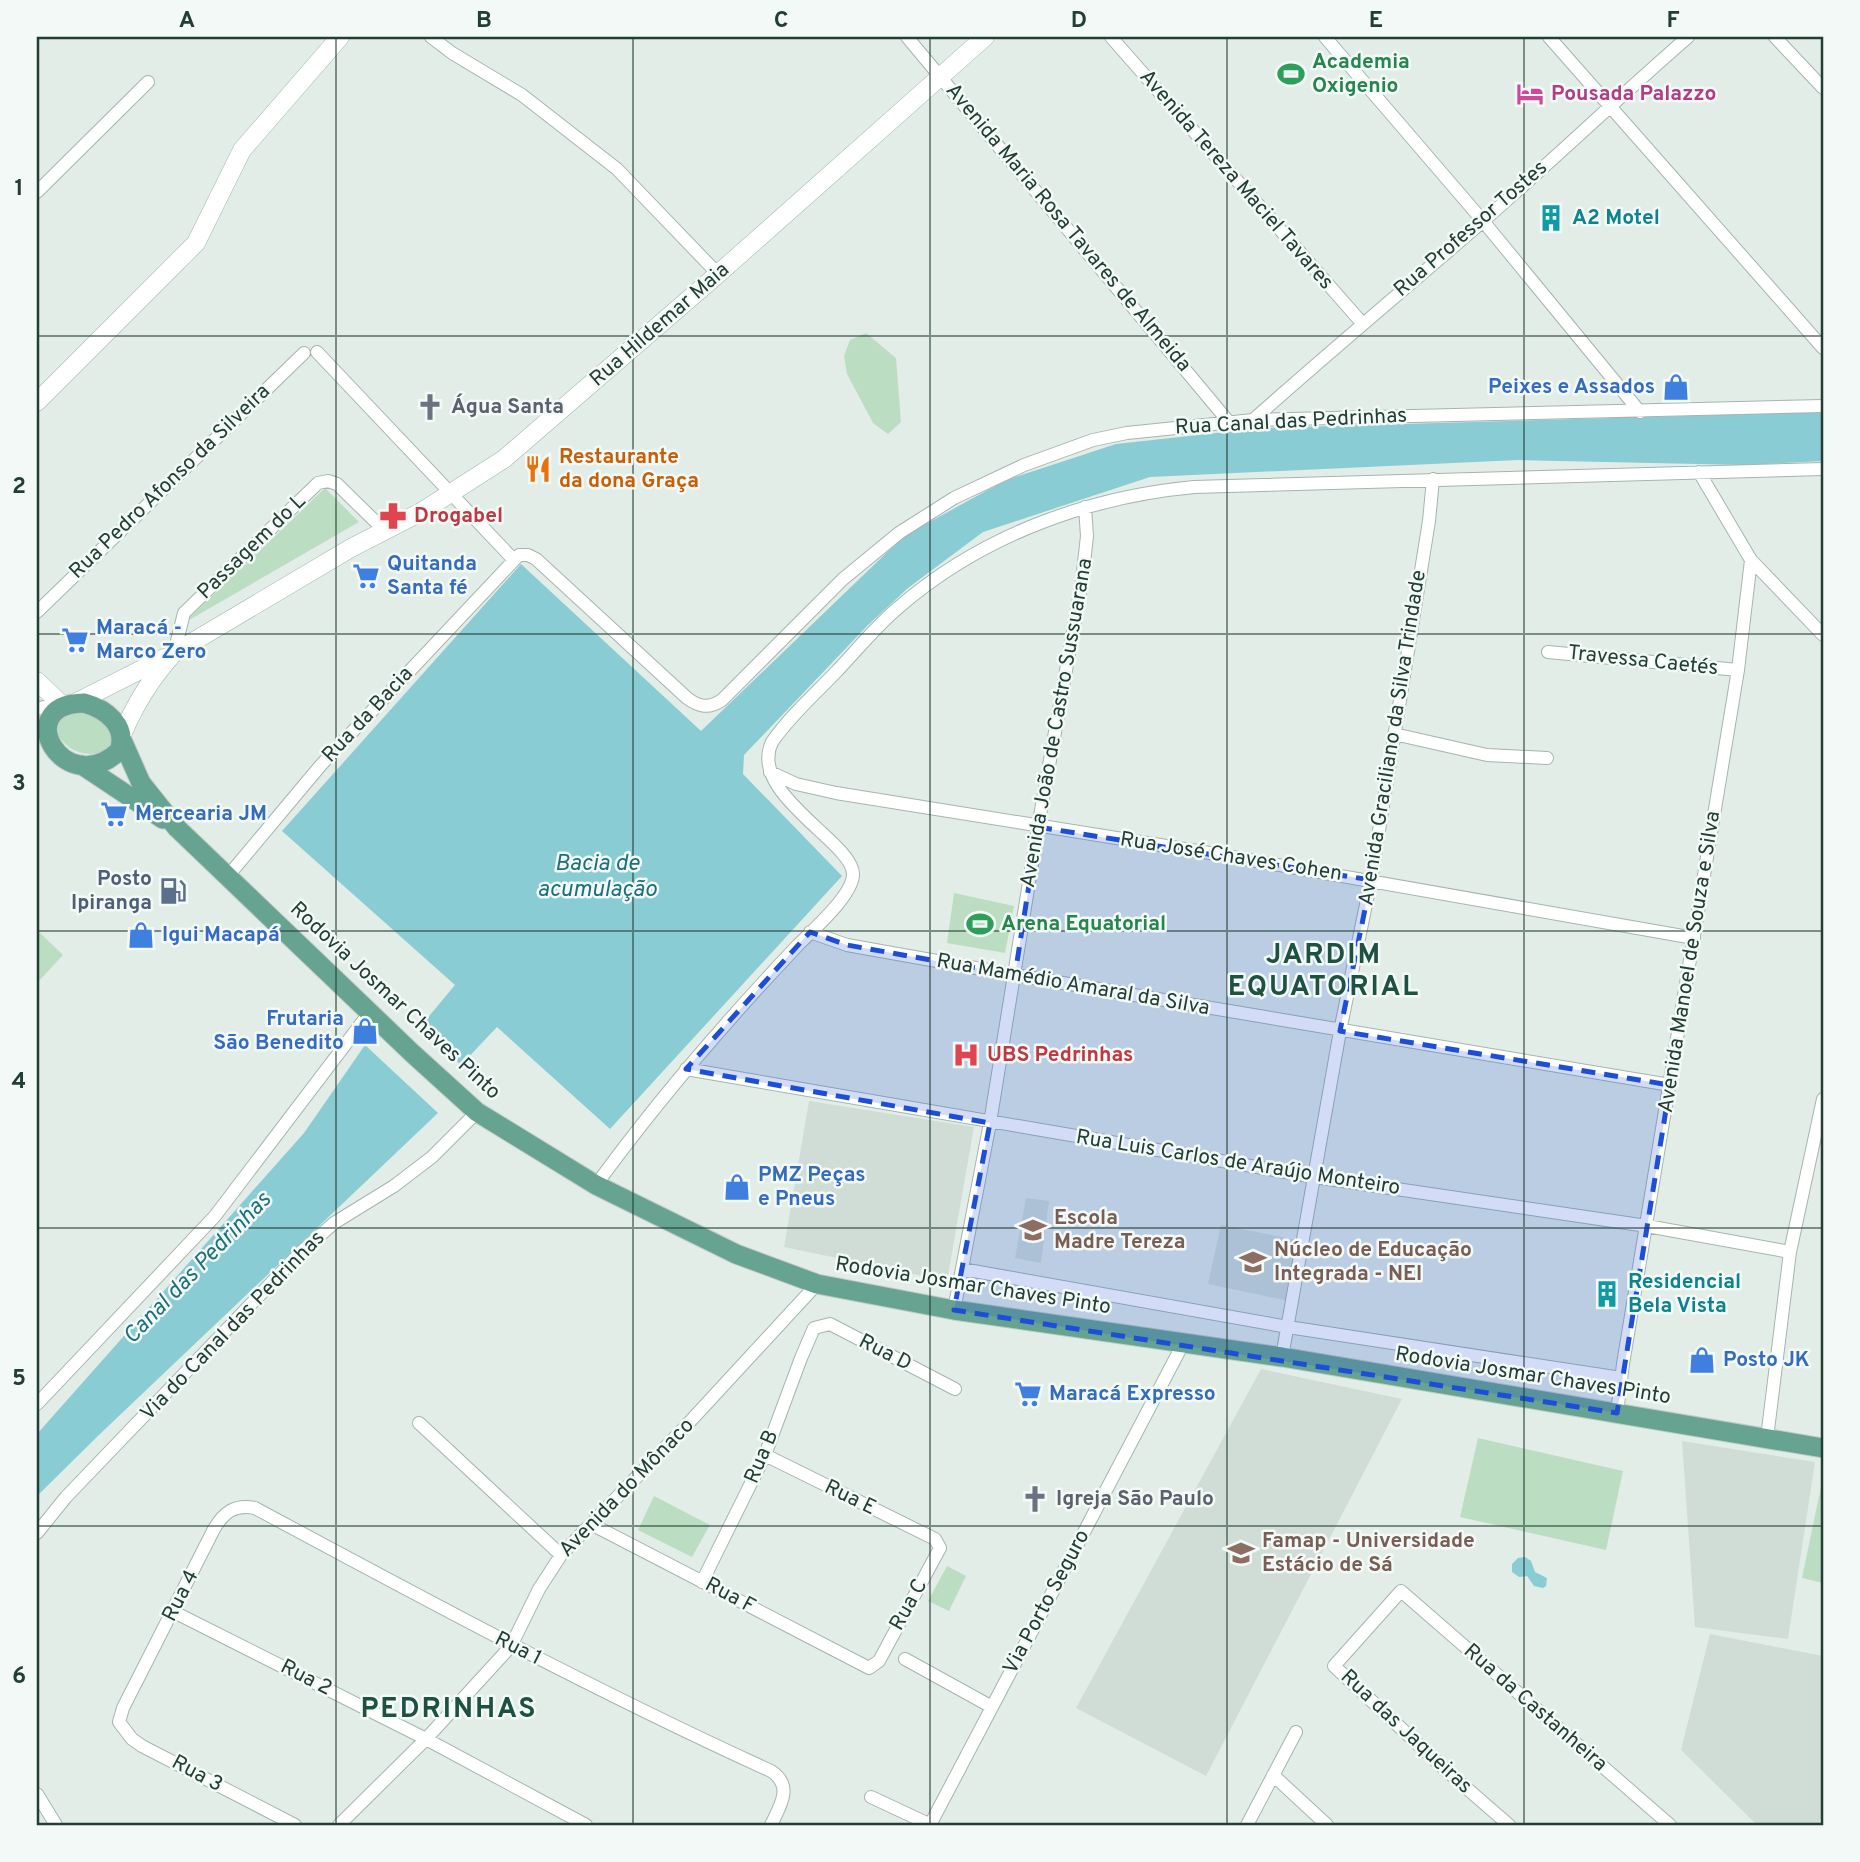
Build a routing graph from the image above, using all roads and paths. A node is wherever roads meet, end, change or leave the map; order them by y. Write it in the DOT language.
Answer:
graph roads {
  1 [pos="340,37"];
  2 [pos="431,37"];
  3 [pos="907,37"];
  4 [pos="985,37"];
  5 [pos="1111,37"];
  6 [pos="1325,37"];
  7 [pos="1549,37"];
  8 [pos="1688,37"];
  9 [pos="1775,37"];
  10 [pos="941,75"];
  11 [pos="148,82"];
  12 [pos="1823,88"];
  13 [pos="1610,105"];
  14 [pos="37,192"];
  15 [pos="1483,221"];
  16 [pos="718,274"];
  17 [pos="1362,323"];
  18 [pos="1823,348"];
  19 [pos="37,402"];
  20 [pos="1823,406"];
  21 [pos="1640,412"];
  22 [pos="1253,420"];
  23 [pos="1228,421"];
  24 [pos="1823,469"];
  25 [pos="1699,472"];
  26 [pos="1433,479"];
  27 [pos="452,492"];
  28 [pos="1085,507"];
  29 [pos="384,530"];
  30 [pos="513,559"];
  31 [pos="1751,560"];
  32 [pos="37,612"];
  33 [pos="1823,635"];
  34 [pos="1548,652"];
  35 [pos="174,653"];
  36 [pos="1738,670"];
  37 [pos="37,681"];
  38 [pos="52,707"];
  39 [pos="1394,734"];
  40 [pos="122,737"];
  41 [pos="37,750"];
  42 [pos="1547,758"];
  43 [pos="62,759"];
  44 [pos="82,765"];
  45 [pos="770,772"];
  46 [pos="1038,827"];
  47 [pos="177,828"];
  48 [pos="228,876"];
  49 [pos="1371,880"];
  50 [pos="810,932"];
  51 [pos="1694,938"];
  52 [pos="1015,975"];
  53 [pos="370,1012"];
  54 [pos="1340,1031"];
  55 [pos="686,1069"];
  56 [pos="1670,1085"];
  57 [pos="1823,1101"];
  58 [pos="477,1112"];
  59 [pos="990,1123"];
  60 [pos="1315,1177"];
  61 [pos="596,1185"];
  62 [pos="1647,1226"];
  63 [pos="1790,1252"];
  64 [pos="962,1269"];
  65 [pos="817,1284"];
  66 [pos="954,1310"];
  67 [pos="1288,1327"];
  68 [pos="814,1328"];
  69 [pos="1184,1342"];
  70 [pos="1282,1357"];
  71 [pos="1621,1378"];
  72 [pos="955,1389"];
  73 [pos="37,1404"];
  74 [pos="1617,1412"];
  75 [pos="419,1423"];
  76 [pos="1767,1438"];
  77 [pos="1823,1448"];
  78 [pos="765,1455"];
  79 [pos="256,1508"];
  80 [pos="591,1524"];
  81 [pos="37,1533"];
  82 [pos="934,1539"];
  83 [pos="561,1555"];
  84 [pos="702,1582"];
  85 [pos="174,1612"];
  86 [pos="512,1646"];
  87 [pos="905,1659"];
  88 [pos="1334,1667"];
  89 [pos="869,1668"];
  90 [pos="992,1707"];
  91 [pos="123,1708"];
  92 [pos="1296,1732"];
  93 [pos="426,1739"];
  94 [pos="1273,1775"];
  95 [pos="37,1794"];
  96 [pos="871,1797"];
  97 [pos="56,1825"];
  98 [pos="295,1825"];
  99 [pos="339,1825"];
  100 [pos="586,1825"];
  101 [pos="771,1825"];
  102 [pos="930,1825"];
  103 [pos="1247,1825"];
  104 [pos="1327,1825"];
  105 [pos="1509,1825"];
  106 [pos="1670,1825"];
  1 -- 19 [label="main road"];
  2 -- 16 [label="street"];
  3 -- 10 [label="street, Avenida Maria Rosa Tavares de Almeida"];
  4 -- 10 [label="main road, Rua Hildemar Maia"];
  5 -- 17 [label="street, Avenida Tereza Maciel Tavares"];
  6 -- 15 [label="street"];
  7 -- 13 [label="street"];
  8 -- 13 [label="street, Rua Professor Tostes"];
  9 -- 12 [label="street"];
  10 -- 16 [label="main road, Rua Hildemar Maia"];
  10 -- 23 [label="street, Avenida Maria Rosa Tavares de Almeida"];
  11 -- 14 [label="street"];
  13 -- 15 [label="street, Rua Professor Tostes"];
  13 -- 18 [label="street"];
  15 -- 17 [label="street, Rua Professor Tostes"];
  15 -- 21 [label="street"];
  16 -- 27 [label="main road, Rua Hildemar Maia"];
  17 -- 22 [label="street, Rua Professor Tostes"];
  20 -- 21 [label="street, Rua Canal das Pedrinhas"];
  21 -- 22 [label="street, Rua Canal das Pedrinhas"];
  22 -- 23 [label="street, Rua Canal das Pedrinhas"];
  23 -- 30 [label="street, Rua Canal das Pedrinhas"];
  24 -- 25 [label="street"];
  25 -- 26 [label="street"];
  25 -- 31 [label="street"];
  26 -- 28 [label="street"];
  26 -- 39 [label="street, Avenida Graciliano da Silva Trindade"];
  27 -- 29 [label="main road, Rua Hildemar Maia"];
  27 -- 30 [label="street"];
  27 -- 32 [label="street, Rua Pedro Afonso da Silveira"];
  28 -- 45 [label="street"];
  28 -- 46 [label="street, Avenida João de Castro Sussuarana"];
  29 -- 35 [label="main road, Rua Hildemar Maia"];
  29 -- 35 [label="street, Passagem do L"];
  30 -- 48 [label="street, Rua da Bacia"];
  31 -- 33 [label="street"];
  31 -- 36 [label="street, Avenida Manoel de Souza e Silva"];
  34 -- 36 [label="street, Travessa Caetés"];
  35 -- 38 [label="main road"];
  35 -- 40 [label="main road, Rua Hildemar Maia"];
  36 -- 51 [label="street, Avenida Manoel de Souza e Silva"];
  37 -- 38 [label="main road"];
  38 -- 40 [label="main road"];
  38 -- 43 [label="main road"];
  39 -- 42 [label="street"];
  39 -- 49 [label="street, Avenida Graciliano da Silva Trindade"];
  40 -- 44 [label="main road"];
  40 -- 47 [label="main road, Rodovia Josmar Chaves Pinto"];
  41 -- 43 [label="main road"];
  43 -- 44 [label="main road"];
  44 -- 47 [label="main road, Rodovia Josmar Chaves Pinto"];
  45 -- 46 [label="street, Rua José Chaves Cohen"];
  45 -- 50 [label="street"];
  46 -- 49 [label="street, Rua José Chaves Cohen"];
  46 -- 52 [label="street, Avenida João de Castro Sussuarana"];
  47 -- 48 [label="main road, Rodovia Josmar Chaves Pinto"];
  48 -- 53 [label="main road, Rodovia Josmar Chaves Pinto"];
  49 -- 51 [label="street, Rua José Chaves Cohen"];
  49 -- 54 [label="street, Avenida Graciliano da Silva Trindade"];
  50 -- 52 [label="street, Rua Mamédio Amaral da Silva"];
  50 -- 55 [label="street"];
  51 -- 56 [label="street, Avenida Manoel de Souza e Silva"];
  52 -- 54 [label="street, Rua Mamédio Amaral da Silva"];
  52 -- 59 [label="street, Avenida João de Castro Sussuarana"];
  53 -- 58 [label="main road, Rodovia Josmar Chaves Pinto"];
  53 -- 73 [label="street"];
  54 -- 56 [label="street, Rua Mamédio Amaral da Silva"];
  54 -- 60 [label="street, Avenida Graciliano da Silva Trindade"];
  55 -- 59 [label="street, Rua Luis Carlos de Araújo Monteiro"];
  55 -- 61 [label="street"];
  56 -- 62 [label="street, Avenida Manoel de Souza e Silva"];
  57 -- 63 [label="street"];
  58 -- 61 [label="main road, Rodovia Josmar Chaves Pinto"];
  58 -- 81 [label="street, Via do Canal das Pedrinhas"];
  59 -- 60 [label="street, Rua Luis Carlos de Araújo Monteiro"];
  59 -- 64 [label="street, Avenida João de Castro Sussuarana"];
  60 -- 62 [label="street, Rua Luis Carlos de Araújo Monteiro"];
  60 -- 67 [label="street, Avenida Graciliano da Silva Trindade"];
  61 -- 65 [label="main road, Rodovia Josmar Chaves Pinto"];
  62 -- 63 [label="street, Rua Luis Carlos de Araújo Monteiro"];
  62 -- 71 [label="street, Avenida Manoel de Souza e Silva"];
  63 -- 76 [label="street"];
  64 -- 66 [label="street, Avenida João de Castro Sussuarana"];
  64 -- 67 [label="street"];
  65 -- 66 [label="main road, Rodovia Josmar Chaves Pinto"];
  65 -- 80 [label="street, Avenida do Mônaco"];
  66 -- 69 [label="main road, Rodovia Josmar Chaves Pinto"];
  67 -- 70 [label="street, Avenida Graciliano da Silva Trindade"];
  67 -- 71 [label="street"];
  68 -- 72 [label="street, Rua D"];
  68 -- 78 [label="street, Rua B"];
  69 -- 70 [label="main road, Rodovia Josmar Chaves Pinto"];
  69 -- 90 [label="street, Via Porto Seguro"];
  70 -- 74 [label="main road, Rodovia Josmar Chaves Pinto"];
  71 -- 74 [label="street, Avenida Manoel de Souza e Silva"];
  74 -- 76 [label="main road, Rodovia Josmar Chaves Pinto"];
  75 -- 83 [label="street"];
  76 -- 77 [label="main road, Rodovia Josmar Chaves Pinto"];
  78 -- 82 [label="street, Rua E"];
  78 -- 84 [label="street, Rua B"];
  79 -- 85 [label="street, Rua 4"];
  79 -- 86 [label="street, Rua 1"];
  80 -- 83 [label="street, Avenida do Mônaco"];
  80 -- 84 [label="street, Rua F"];
  82 -- 89 [label="street, Rua C"];
  83 -- 86 [label="street, Avenida do Mônaco"];
  84 -- 89 [label="street, Rua F"];
  85 -- 91 [label="street, Rua 4"];
  85 -- 93 [label="street, Rua 2"];
  86 -- 93 [label="street, Avenida do Mônaco"];
  86 -- 101 [label="street, Rua 1"];
  87 -- 90 [label="street"];
  88 -- 105 [label="street, Rua das Jaqueiras"];
  88 -- 106 [label="street, Rua da Castanheira"];
  90 -- 102 [label="street, Via Porto Seguro"];
  91 -- 98 [label="street, Rua 3"];
  92 -- 94 [label="street"];
  93 -- 99 [label="street, Avenida do Mônaco"];
  93 -- 100 [label="street, Rua 2"];
  94 -- 103 [label="street"];
  94 -- 104 [label="street"];
  95 -- 97 [label="street"];
  96 -- 102 [label="street"];
}
